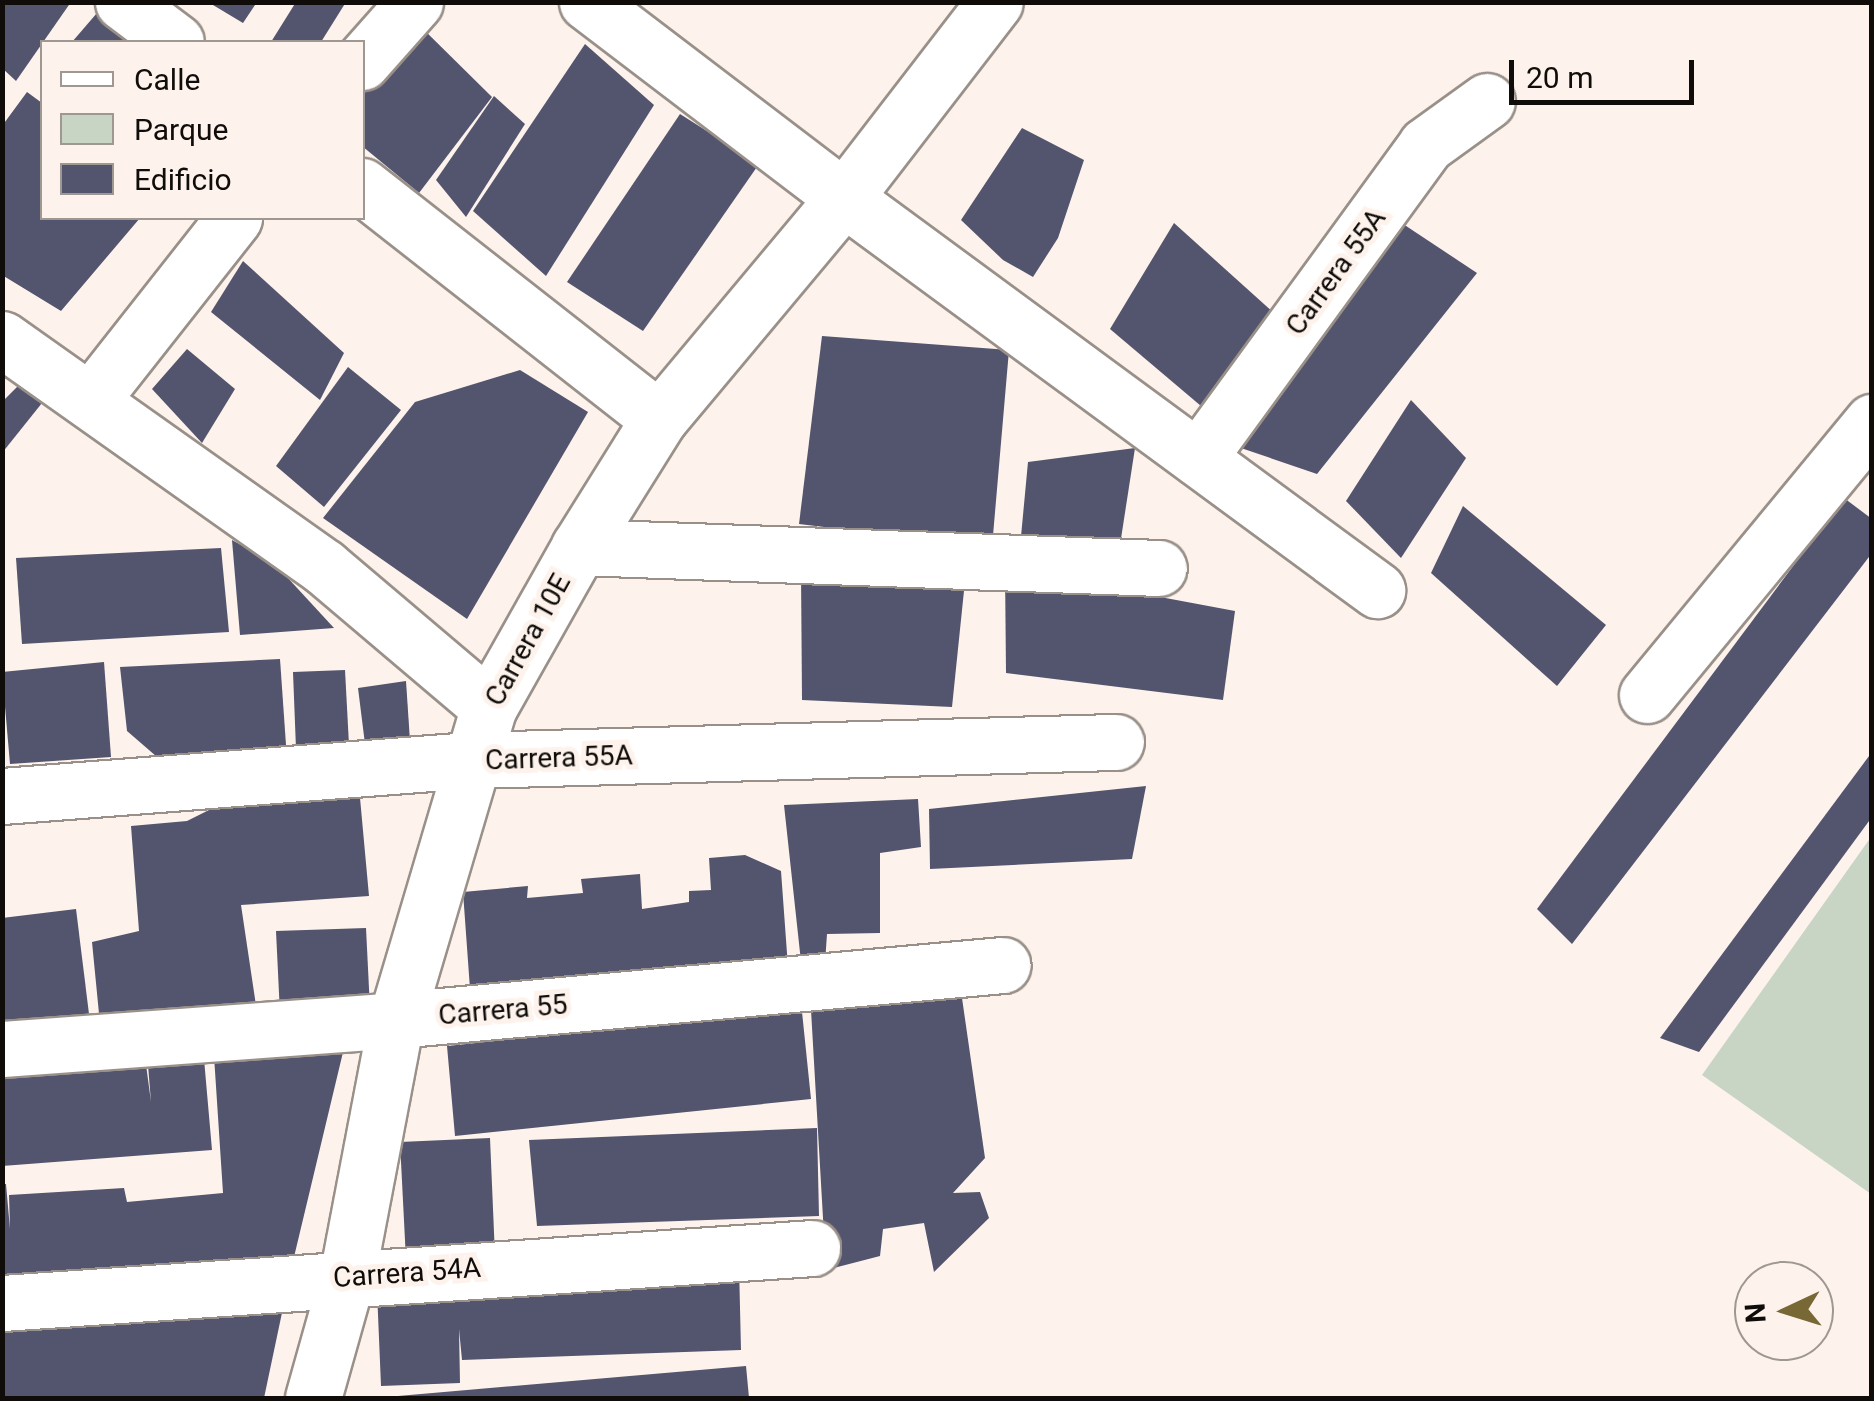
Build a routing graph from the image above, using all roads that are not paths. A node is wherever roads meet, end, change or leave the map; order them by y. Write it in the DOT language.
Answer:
graph roads {
  1 [pos="123,2"];
  2 [pos="415,2"];
  3 [pos="588,2"];
  4 [pos="995,2"];
  5 [pos="173,40"];
  6 [pos="365,59"];
  7 [pos="1487,101"];
  8 [pos="365,188"];
  9 [pos="844,198"];
  10 [pos="232,220"];
  11 [pos="2,338"];
  12 [pos="90,401"];
  13 [pos="659,419"];
  14 [pos="1872,422"];
  15 [pos="1198,458"];
  16 [pos="579,547"];
  17 [pos="1159,568"];
  18 [pos="1377,590"];
  19 [pos="1646,696"];
  20 [pos="488,707"];
  21 [pos="1116,742"];
  22 [pos="474,760"];
  23 [pos="2,796"];
  24 [pos="1003,965"];
  25 [pos="396,1020"];
  26 [pos="2,1049"];
  27 [pos="812,1248"];
  28 [pos="348,1277"];
  29 [pos="2,1303"];
  30 [pos="313,1398"];
  1 -- 5 [label="street"];
  2 -- 6 [label="street"];
  3 -- 9 [label="street"];
  4 -- 9 [label="street, Carrera 10E"];
  7 -- 15 [label="street, Carrera 55A"];
  8 -- 13 [label="street"];
  9 -- 13 [label="street, Carrera 10E"];
  9 -- 15 [label="street"];
  10 -- 12 [label="street"];
  11 -- 12 [label="street"];
  12 -- 20 [label="street"];
  13 -- 16 [label="street, Carrera 10E"];
  14 -- 19 [label="street"];
  15 -- 18 [label="street"];
  16 -- 17 [label="street"];
  16 -- 20 [label="street, Carrera 10E"];
  20 -- 22 [label="street, Carrera 10E"];
  21 -- 22 [label="street, Carrera 55A"];
  22 -- 23 [label="street, Carrera 55A"];
  22 -- 25 [label="street, Carrera 10E"];
  24 -- 25 [label="street, Carrera 55"];
  25 -- 26 [label="street, Carrera 55"];
  25 -- 28 [label="street, Carrera 10E"];
  27 -- 28 [label="street, Carrera 54A"];
  28 -- 29 [label="street, Carrera 54A"];
  28 -- 30 [label="street, Carrera 10E"];
}
